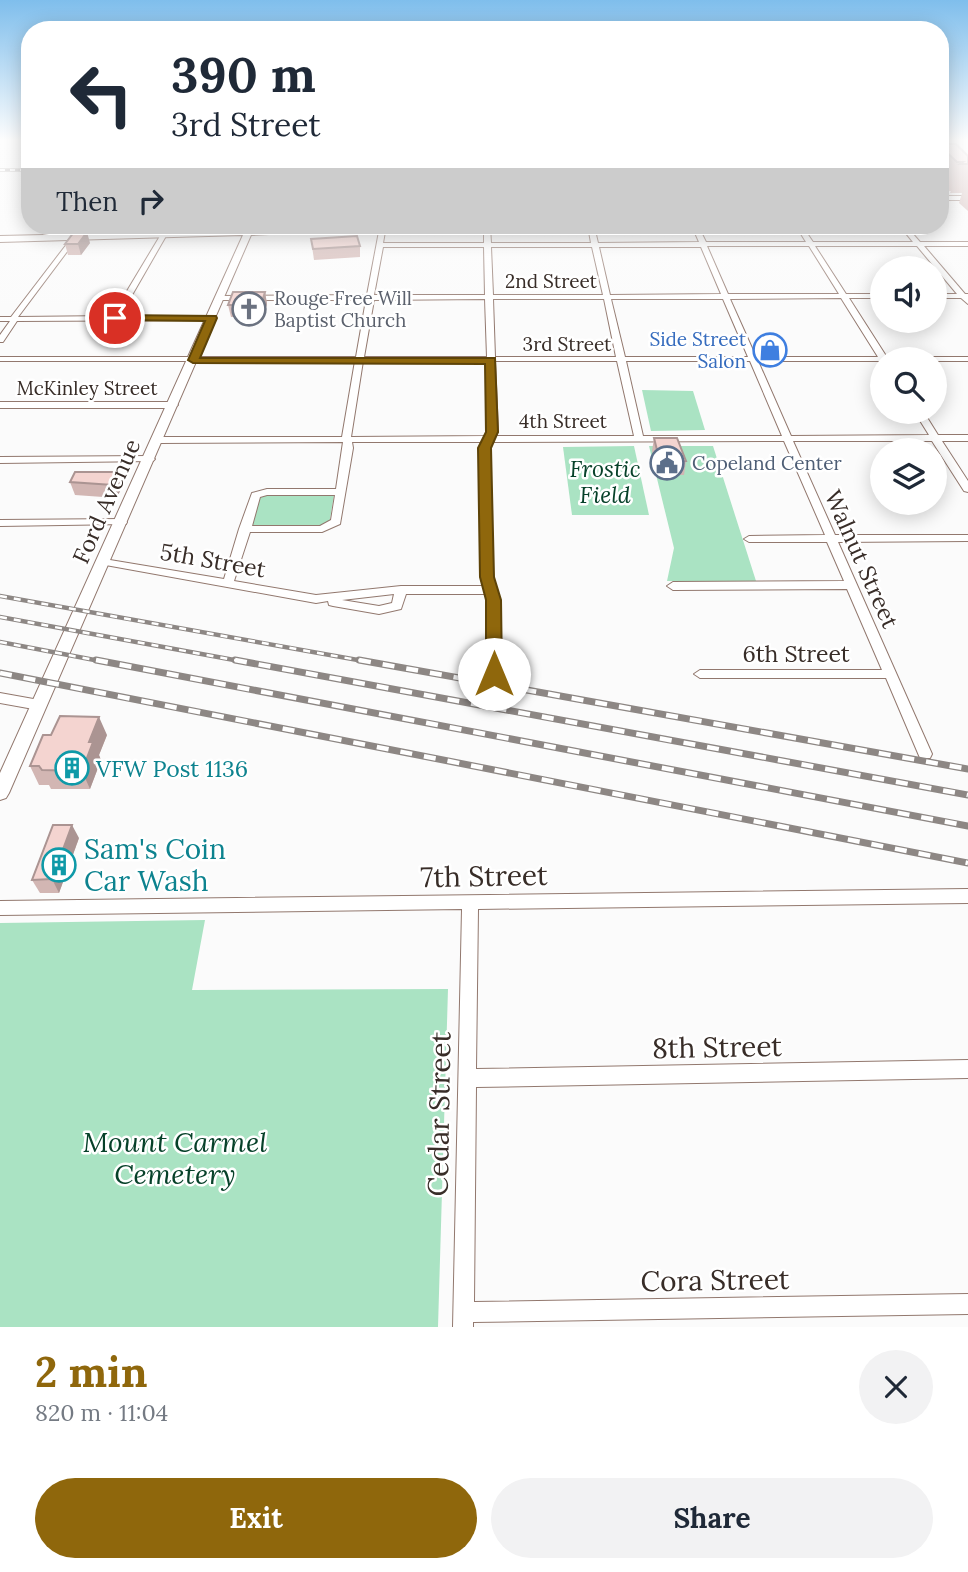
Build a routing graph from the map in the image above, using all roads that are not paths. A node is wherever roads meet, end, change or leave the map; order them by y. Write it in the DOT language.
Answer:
graph roads {
  1 [pos="175,235"];
  2 [pos="247,235"];
  3 [pos="382,235"];
  4 [pos="487,235"];
  5 [pos="593,235"];
  6 [pos="699,235"];
  7 [pos="805,235"];
  8 [pos="912,235"];
  9 [pos="163,236"];
  10 [pos="75,237"];
  11 [pos="0,239"];
  12 [pos="703,244"];
  13 [pos="811,244"];
  14 [pos="919,244"];
  15 [pos="968,244"];
  16 [pos="380,245"];
  17 [pos="488,245"];
  18 [pos="595,245"];
  19 [pos="726,296"];
  20 [pos="844,296"];
  21 [pos="870,296"];
  22 [pos="370,297"];
  23 [pos="489,297"];
  24 [pos="607,297"];
  25 [pos="947,297"];
  26 [pos="221,298"];
  27 [pos="966,298"];
  28 [pos="0,318"];
  29 [pos="14,318"];
  30 [pos="115,318"];
  31 [pos="212,318"];
  32 [pos="0,340"];
  33 [pos="876,347"];
  34 [pos="0,359"];
  35 [pos="870,359"];
  36 [pos="947,359"];
  37 [pos="968,359"];
  38 [pos="193,360"];
  39 [pos="491,360"];
  40 [pos="621,360"];
  41 [pos="754,360"];
  42 [pos="359,361"];
  43 [pos="0,405"];
  44 [pos="174,405"];
  45 [pos="926,424"];
  46 [pos="788,438"];
  47 [pos="870,438"];
  48 [pos="935,438"];
  49 [pos="947,438"];
  50 [pos="968,438"];
  51 [pos="488,439"];
  52 [pos="639,439"];
  53 [pos="158,440"];
  54 [pos="347,440"];
  55 [pos="947,457"];
  56 [pos="150,459"];
  57 [pos="0,460"];
  58 [pos="968,489"];
  59 [pos="341,492"];
  60 [pos="122,522"];
  61 [pos="0,523"];
  62 [pos="244,529"];
  63 [pos="968,538"];
  64 [pos="749,539"];
  65 [pos="832,539"];
  66 [pos="104,562"];
  67 [pos="228,584"];
  68 [pos="852,585"];
  69 [pos="673,586"];
  70 [pos="401,590"];
  71 [pos="491,590"];
  72 [pos="316,598"];
  73 [pos="494,674"];
  74 [pos="700,674"];
  75 [pos="891,674"];
  76 [pos="0,698"];
  77 [pos="39,705"];
  78 [pos="925,754"];
  79 [pos="0,793"];
  80 [pos="968,897"];
  81 [pos="470,903"];
  82 [pos="0,908"];
  83 [pos="968,1069"];
  84 [pos="468,1078"];
  85 [pos="968,1304"];
  86 [pos="463,1320"];
  1 -- 9 [label="main road"];
  2 -- 26 [label="main road, Ford Avenue"];
  3 -- 16 [label="street"];
  4 -- 17 [label="street"];
  5 -- 18 [label="street"];
  6 -- 12 [label="street, Walnut Street"];
  7 -- 13 [label="street"];
  8 -- 14 [label="street"];
  9 -- 10 [label="main road"];
  9 -- 30 [label="street"];
  10 -- 11 [label="main road"];
  10 -- 29 [label="street"];
  12 -- 13 [label="street"];
  12 -- 18 [label="street"];
  12 -- 19 [label="street, Walnut Street"];
  13 -- 14 [label="street"];
  13 -- 20 [label="street"];
  14 -- 15 [label="street"];
  14 -- 27 [label="street"];
  16 -- 17 [label="street"];
  16 -- 22 [label="street"];
  17 -- 18 [label="street"];
  17 -- 23 [label="street"];
  18 -- 24 [label="street"];
  19 -- 20 [label="street, 2nd Street"];
  19 -- 24 [label="street, 2nd Street"];
  19 -- 41 [label="street, Walnut Street"];
  20 -- 21 [label="street, 2nd Street"];
  20 -- 33 [label="street"];
  22 -- 23 [label="street, 2nd Street"];
  22 -- 26 [label="street, 2nd Street"];
  22 -- 42 [label="street"];
  23 -- 24 [label="street, 2nd Street"];
  23 -- 39 [label="street"];
  24 -- 40 [label="street"];
  25 -- 27 [label="street"];
  26 -- 31 [label="main road, Ford Avenue"];
  28 -- 29 [label="street"];
  29 -- 30 [label="street"];
  29 -- 32 [label="street"];
  30 -- 31 [label="street"];
  31 -- 38 [label="main road, Ford Avenue"];
  34 -- 38 [label="street, 3rd Street"];
  35 -- 41 [label="street, 3rd Street"];
  36 -- 37 [label="street"];
  38 -- 42 [label="street, 3rd Street"];
  38 -- 44 [label="main road, Ford Avenue"];
  39 -- 40 [label="street, 3rd Street"];
  39 -- 42 [label="street, 3rd Street"];
  39 -- 51 [label="street"];
  40 -- 41 [label="street, 3rd Street"];
  40 -- 52 [label="street"];
  41 -- 46 [label="street, Walnut Street"];
  42 -- 54 [label="street"];
  43 -- 44 [label="street, McKinley Street"];
  44 -- 53 [label="main road, Ford Avenue"];
  45 -- 48 [label="street"];
  46 -- 47 [label="street, 4th Street"];
  46 -- 52 [label="street, 4th Street"];
  46 -- 65 [label="street, Walnut Street"];
  49 -- 50 [label="street, 4th Street"];
  51 -- 52 [label="street, 4th Street"];
  51 -- 54 [label="street, 4th Street"];
  51 -- 71 [label="street"];
  53 -- 54 [label="street, 4th Street"];
  53 -- 56 [label="main road, Ford Avenue"];
  54 -- 59 [label="street"];
  55 -- 58 [label="street"];
  56 -- 57 [label="street"];
  56 -- 60 [label="main road, Ford Avenue"];
  59 -- 62 [label="street"];
  59 -- 62 [label="street"];
  60 -- 61 [label="street"];
  60 -- 66 [label="main road, Ford Avenue"];
  62 -- 67 [label="street"];
  63 -- 65 [label="street"];
  64 -- 65 [label="street"];
  65 -- 68 [label="street, Walnut Street"];
  66 -- 67 [label="street, 5th Street"];
  66 -- 77 [label="main road, Ford Avenue"];
  67 -- 72 [label="street, 5th Street"];
  68 -- 69 [label="street"];
  68 -- 75 [label="street, Walnut Street"];
  70 -- 71 [label="street, 5th Street"];
  70 -- 72 [label="street, 5th Street"];
  70 -- 72 [label="street, 5th Street"];
  71 -- 73 [label="street"];
  74 -- 75 [label="street, 6th Street"];
  75 -- 78 [label="street, Walnut Street"];
  76 -- 77 [label="street"];
  77 -- 79 [label="main road, Ford Avenue"];
  80 -- 81 [label="street, 7th Street"];
  81 -- 82 [label="street, 7th Street"];
  81 -- 84 [label="street, Cedar Street"];
  83 -- 84 [label="street, 8th Street"];
  84 -- 86 [label="street, Cedar Street"];
  85 -- 86 [label="street, Cora Street"];
}
